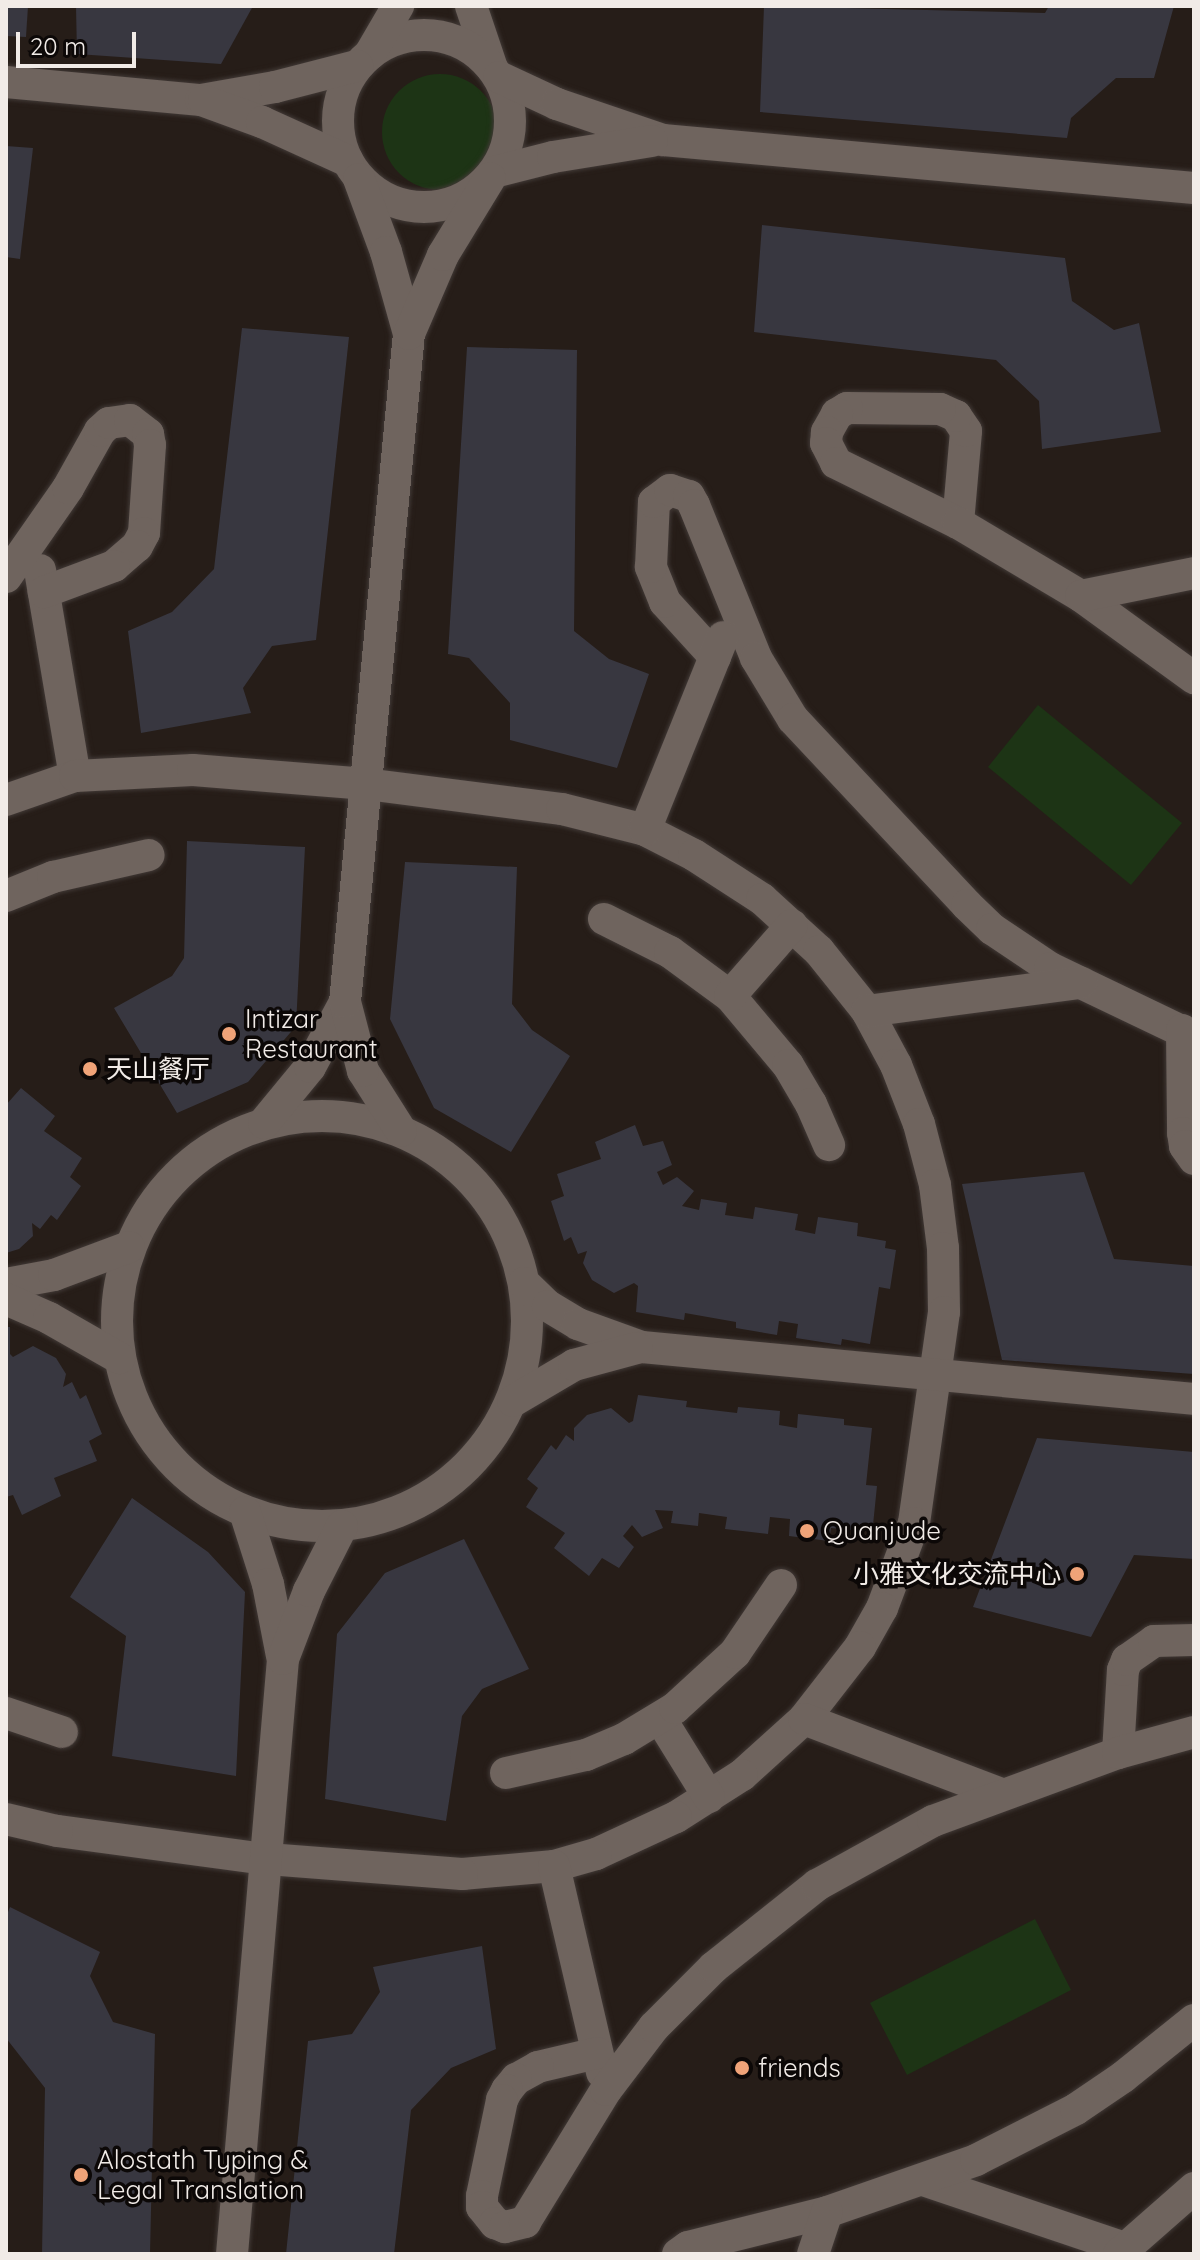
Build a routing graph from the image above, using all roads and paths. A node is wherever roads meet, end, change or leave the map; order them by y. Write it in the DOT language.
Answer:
graph roads {
  1 [pos="398,6"];
  2 [pos="471,6"];
  3 [pos="363,60"];
  4 [pos="495,73"];
  5 [pos="6,82"];
  6 [pos="201,100"];
  7 [pos="663,140"];
  8 [pos="354,170"];
  9 [pos="492,175"];
  10 [pos="1194,188"];
  11 [pos="409,334"];
  12 [pos="958,523"];
  13 [pos="35,539"];
  14 [pos="1194,573"];
  15 [pos="6,577"];
  16 [pos="44,592"];
  17 [pos="1081,596"];
  18 [pos="734,609"];
  19 [pos="715,657"];
  20 [pos="1194,678"];
  21 [pos="75,776"];
  22 [pos="366,784"];
  23 [pos="6,800"];
  24 [pos="645,830"];
  25 [pos="149,855"];
  26 [pos="6,896"];
  27 [pos="604,919"];
  28 [pos="792,925"];
  29 [pos="1081,983"];
  30 [pos="730,996"];
  31 [pos="345,1002"];
  32 [pos="867,1011"];
  33 [pos="1188,1033"];
  34 [pos="264,1123"];
  35 [pos="401,1131"];
  36 [pos="829,1145"];
  37 [pos="1194,1159"];
  38 [pos="129,1247"];
  39 [pos="524,1283"];
  40 [pos="6,1284"];
  41 [pos="6,1299"];
  42 [pos="642,1347"];
  43 [pos="119,1358"];
  44 [pos="936,1375"];
  45 [pos="1194,1399"];
  46 [pos="513,1401"];
  47 [pos="245,1512"];
  48 [pos="342,1526"];
  49 [pos="781,1585"];
  50 [pos="1194,1640"];
  51 [pos="283,1659"];
  52 [pos="6,1713"];
  53 [pos="660,1718"];
  54 [pos="804,1719"];
  55 [pos="62,1732"];
  56 [pos="1194,1732"];
  57 [pos="1118,1753"];
  58 [pos="506,1773"];
  59 [pos="1001,1794"];
  60 [pos="709,1797"];
  61 [pos="6,1819"];
  62 [pos="265,1859"];
  63 [pos="554,1866"];
  64 [pos="1194,2020"];
  65 [pos="597,2053"];
  66 [pos="606,2090"];
  67 [pos="923,2180"];
  68 [pos="1194,2188"];
  69 [pos="827,2212"];
  70 [pos="1122,2251"];
  71 [pos="232,2254"];
  72 [pos="678,2254"];
  73 [pos="813,2254"];
  1 -- 3 [label="street"];
  2 -- 4 [label="street"];
  3 -- 4 [label="street"];
  3 -- 6 [label="street"];
  3 -- 8 [label="street"];
  4 -- 7 [label="street"];
  4 -- 9 [label="street"];
  5 -- 6 [label="street"];
  6 -- 8 [label="street"];
  7 -- 9 [label="street"];
  7 -- 10 [label="street"];
  8 -- 9 [label="street"];
  8 -- 11 [label="street"];
  9 -- 11 [label="street"];
  11 -- 22 [label="street"];
  12 -- 12 [label="street"];
  12 -- 17 [label="street"];
  13 -- 15 [label="street"];
  13 -- 16 [label="street"];
  13 -- 16 [label="street"];
  14 -- 17 [label="street"];
  16 -- 21 [label="street"];
  17 -- 20 [label="street"];
  18 -- 19 [label="street"];
  18 -- 19 [label="street"];
  18 -- 29 [label="street"];
  19 -- 24 [label="street"];
  21 -- 22 [label="street"];
  21 -- 23 [label="street"];
  22 -- 24 [label="street"];
  22 -- 31 [label="street"];
  24 -- 28 [label="street"];
  25 -- 26 [label="street"];
  27 -- 30 [label="street"];
  28 -- 30 [label="street"];
  28 -- 32 [label="street"];
  29 -- 32 [label="street"];
  29 -- 33 [label="street"];
  30 -- 36 [label="street"];
  31 -- 34 [label="street"];
  31 -- 35 [label="street"];
  32 -- 44 [label="street"];
  33 -- 37 [label="street"];
  34 -- 35 [label="street"];
  34 -- 38 [label="street"];
  35 -- 39 [label="street"];
  38 -- 40 [label="street"];
  38 -- 43 [label="street"];
  39 -- 42 [label="street"];
  39 -- 46 [label="street"];
  41 -- 43 [label="street"];
  42 -- 44 [label="street"];
  42 -- 46 [label="street"];
  43 -- 47 [label="street"];
  44 -- 45 [label="street"];
  44 -- 54 [label="street"];
  46 -- 48 [label="street"];
  47 -- 48 [label="street"];
  47 -- 51 [label="street"];
  48 -- 51 [label="street"];
  49 -- 53 [label="street"];
  50 -- 57 [label="street"];
  51 -- 62 [label="street"];
  52 -- 55 [label="street"];
  53 -- 58 [label="street"];
  53 -- 60 [label="street"];
  54 -- 59 [label="street"];
  54 -- 60 [label="street"];
  56 -- 57 [label="street"];
  57 -- 59 [label="street"];
  59 -- 66 [label="street"];
  60 -- 63 [label="street"];
  61 -- 62 [label="street"];
  62 -- 63 [label="street"];
  62 -- 71 [label="street"];
  63 -- 65 [label="street"];
  64 -- 67 [label="street"];
  65 -- 66 [label="street"];
  65 -- 66 [label="street"];
  67 -- 69 [label="street"];
  67 -- 70 [label="street"];
  68 -- 70 [label="street"];
  69 -- 72 [label="street"];
  69 -- 73 [label="street"];
}
